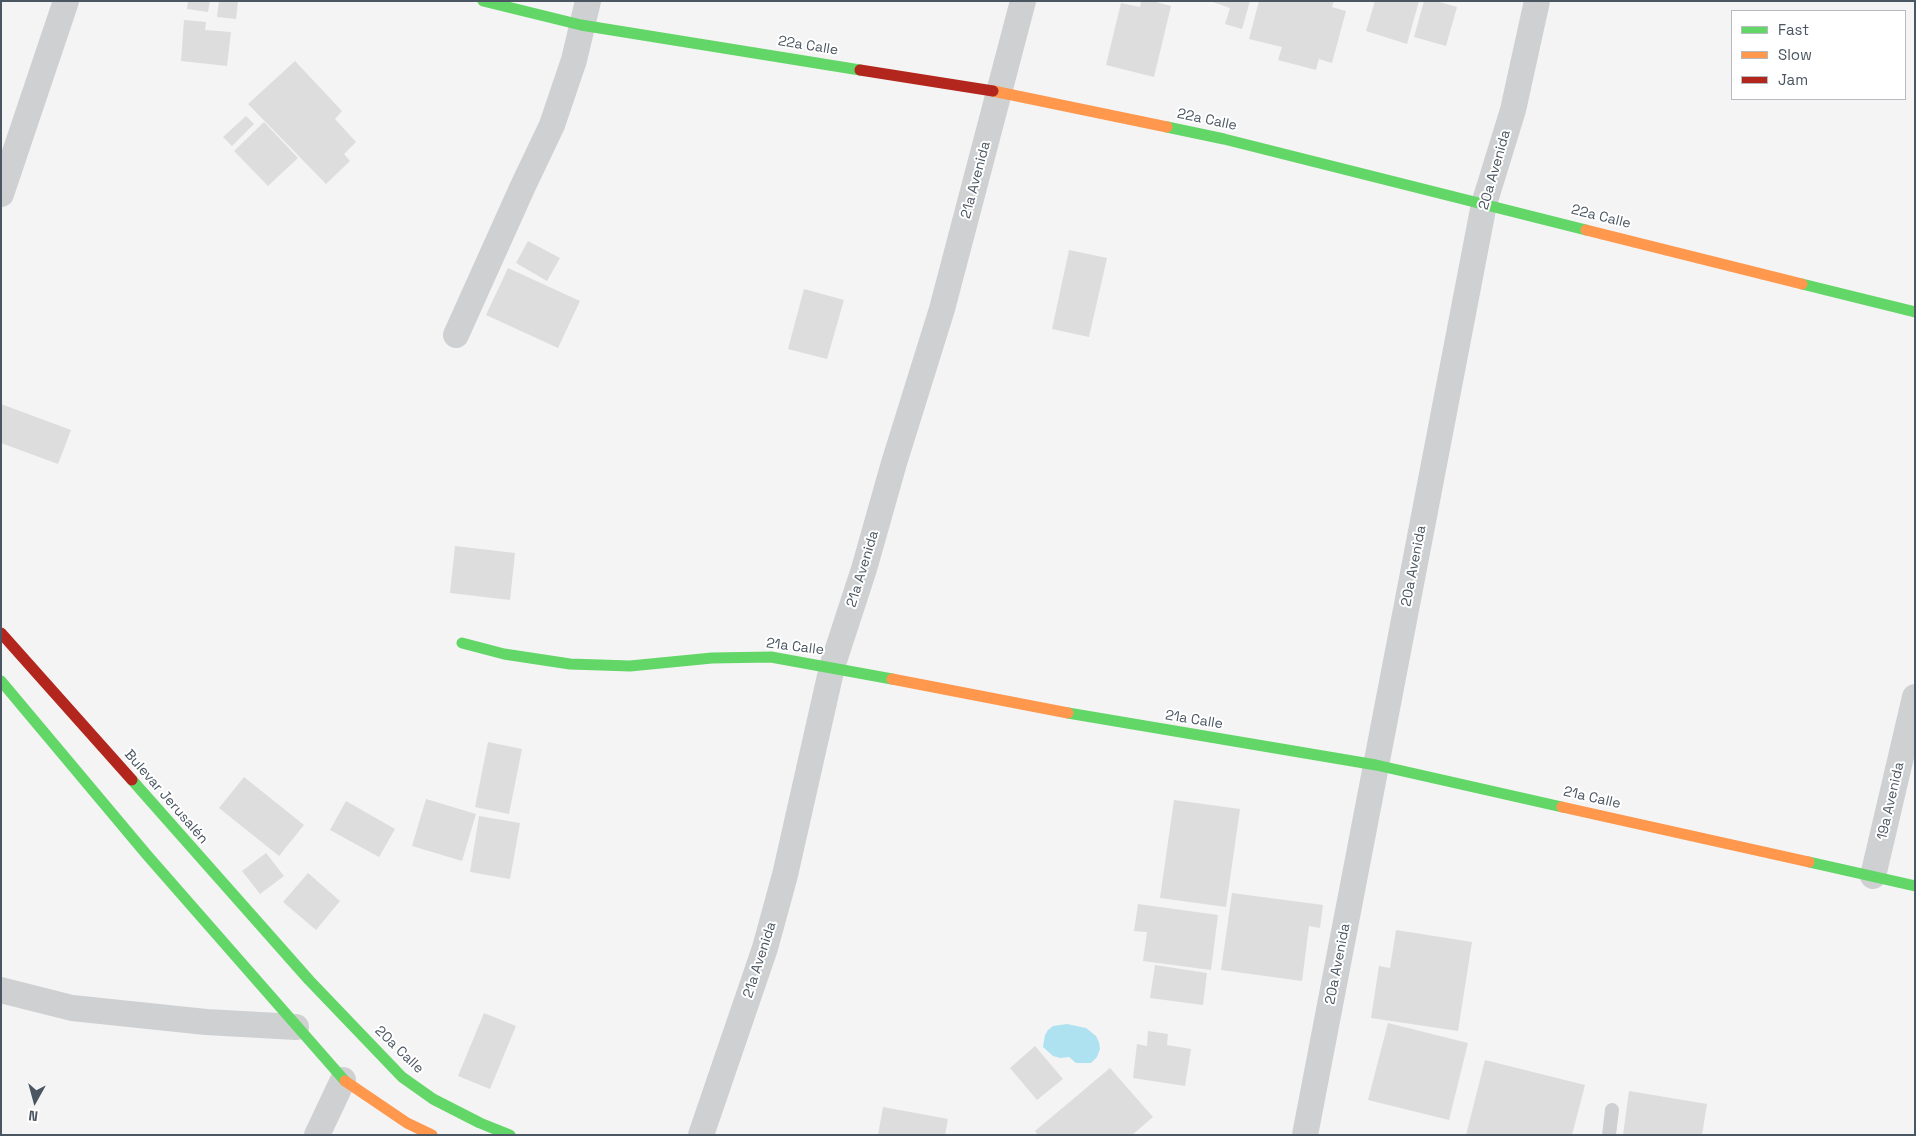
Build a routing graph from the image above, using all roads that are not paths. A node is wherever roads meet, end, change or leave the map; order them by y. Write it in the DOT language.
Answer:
graph roads {
  1 [pos="66,1"];
  2 [pos="483,1"];
  3 [pos="1023,1"];
  4 [pos="1538,1"];
  5 [pos="584,13"];
  6 [pos="999,92"];
  7 [pos="2,187"];
  8 [pos="1484,204"];
  9 [pos="1915,312"];
  10 [pos="456,335"];
  11 [pos="1,633"];
  12 [pos="462,642"];
  13 [pos="832,667"];
  14 [pos="1,681"];
  15 [pos="1915,697"];
  16 [pos="1376,765"];
  17 [pos="1873,876"];
  18 [pos="1915,886"];
  19 [pos="309,980"];
  20 [pos="1,990"];
  21 [pos="296,1027"];
  22 [pos="343,1080"];
  23 [pos="1612,1110"];
  24 [pos="317,1135"];
  25 [pos="432,1135"];
  26 [pos="510,1135"];
  27 [pos="701,1135"];
  28 [pos="1305,1135"];
  29 [pos="1609,1135"];
  1 -- 7 [label="street"];
  2 -- 5 [label="street, 22a Calle"];
  3 -- 6 [label="street, 21a Avenida"];
  4 -- 8 [label="street, 20a Avenida"];
  5 -- 6 [label="street, 22a Calle"];
  5 -- 10 [label="street"];
  6 -- 8 [label="street, 22a Calle"];
  6 -- 13 [label="street, 21a Avenida"];
  8 -- 9 [label="street, 22a Calle"];
  8 -- 16 [label="street, 20a Avenida"];
  11 -- 19 [label="street, Bulevar Jerusalén"];
  12 -- 13 [label="street, 21a Calle"];
  13 -- 16 [label="street, 21a Calle"];
  13 -- 27 [label="street, 21a Avenida"];
  14 -- 21 [label="street"];
  15 -- 17 [label="street, 19a Avenida"];
  16 -- 17 [label="street, 21a Calle"];
  16 -- 28 [label="street, 20a Avenida"];
  17 -- 18 [label="street, 21a Calle"];
  19 -- 26 [label="street, 20a Calle"];
  20 -- 21 [label="street"];
  21 -- 22 [label="street"];
  22 -- 24 [label="street"];
  22 -- 25 [label="street"];
  23 -- 29 [label="lane"];
}
